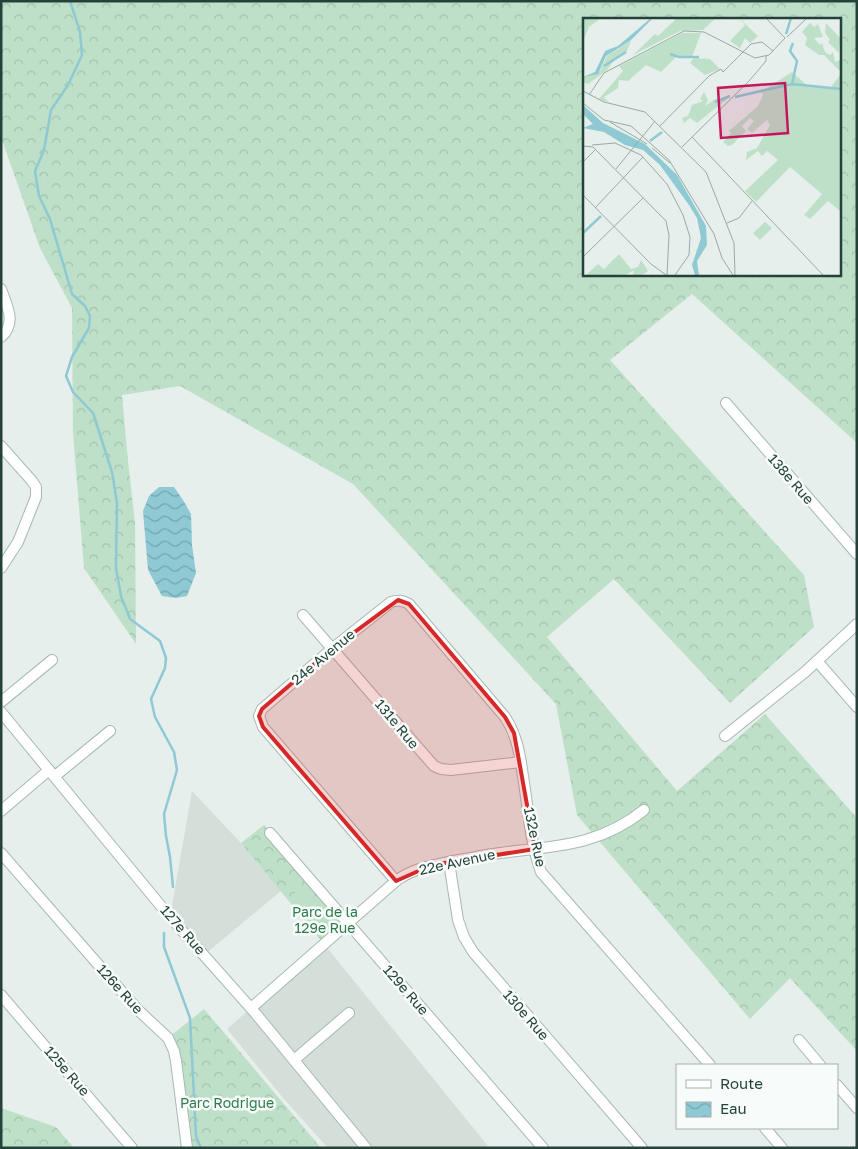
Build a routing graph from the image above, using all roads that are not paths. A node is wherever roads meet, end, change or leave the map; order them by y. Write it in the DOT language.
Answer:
graph roads {
  1 [pos="1,289"];
  2 [pos="1,337"];
  3 [pos="726,403"];
  4 [pos="1,446"];
  5 [pos="857,554"];
  6 [pos="1,568"];
  7 [pos="391,602"];
  8 [pos="303,615"];
  9 [pos="857,624"];
  10 [pos="333,648"];
  11 [pos="52,660"];
  12 [pos="817,661"];
  13 [pos="1,702"];
  14 [pos="857,707"];
  15 [pos="1,712"];
  16 [pos="110,731"];
  17 [pos="725,736"];
  18 [pos="521,762"];
  19 [pos="52,773"];
  20 [pos="644,810"];
  21 [pos="1,811"];
  22 [pos="270,833"];
  23 [pos="534,849"];
  24 [pos="1,854"];
  25 [pos="449,862"];
  26 [pos="396,881"];
  27 [pos="348,923"];
  28 [pos="1,995"];
  29 [pos="251,1008"];
  30 [pos="349,1013"];
  31 [pos="799,1040"];
  32 [pos="294,1060"];
  33 [pos="709,1064"];
  34 [pos="819,1064"];
  35 [pos="838,1086"];
  36 [pos="857,1108"];
  37 [pos="766,1129"];
  38 [pos="132,1148"];
  39 [pos="187,1148"];
  40 [pos="366,1148"];
  41 [pos="543,1148"];
  42 [pos="642,1148"];
  43 [pos="782,1148"];
  1 -- 2 [label="street"];
  3 -- 5 [label="street, 138e Rue"];
  4 -- 6 [label="street"];
  7 -- 10 [label="street, 24e Avenue"];
  7 -- 18 [label="street, 132e Rue"];
  8 -- 10 [label="street, 131e Rue"];
  9 -- 12 [label="street"];
  10 -- 18 [label="street, 131e Rue"];
  10 -- 26 [label="street, 24e Avenue"];
  11 -- 13 [label="street"];
  12 -- 14 [label="street"];
  12 -- 17 [label="street"];
  15 -- 19 [label="street, 127e Rue"];
  16 -- 19 [label="street"];
  18 -- 23 [label="street, 132e Rue"];
  19 -- 21 [label="street"];
  19 -- 29 [label="street, 127e Rue"];
  20 -- 23 [label="street, 22e Avenue"];
  22 -- 27 [label="street, 129e Rue"];
  23 -- 25 [label="street, 22e Avenue"];
  23 -- 33 [label="street, 132e Rue"];
  24 -- 39 [label="street, 126e Rue"];
  25 -- 26 [label="street, 22e Avenue"];
  25 -- 42 [label="street, 130e Rue"];
  26 -- 27 [label="street, 22e Avenue"];
  27 -- 29 [label="street, 22e Avenue"];
  27 -- 41 [label="street, 129e Rue"];
  28 -- 38 [label="street, 125e Rue"];
  29 -- 32 [label="street, 127e Rue"];
  30 -- 32 [label="street"];
  31 -- 34 [label="street"];
  32 -- 40 [label="street, 127e Rue"];
  35 -- 36 [label="street"];
  37 -- 43 [label="street"];
}
